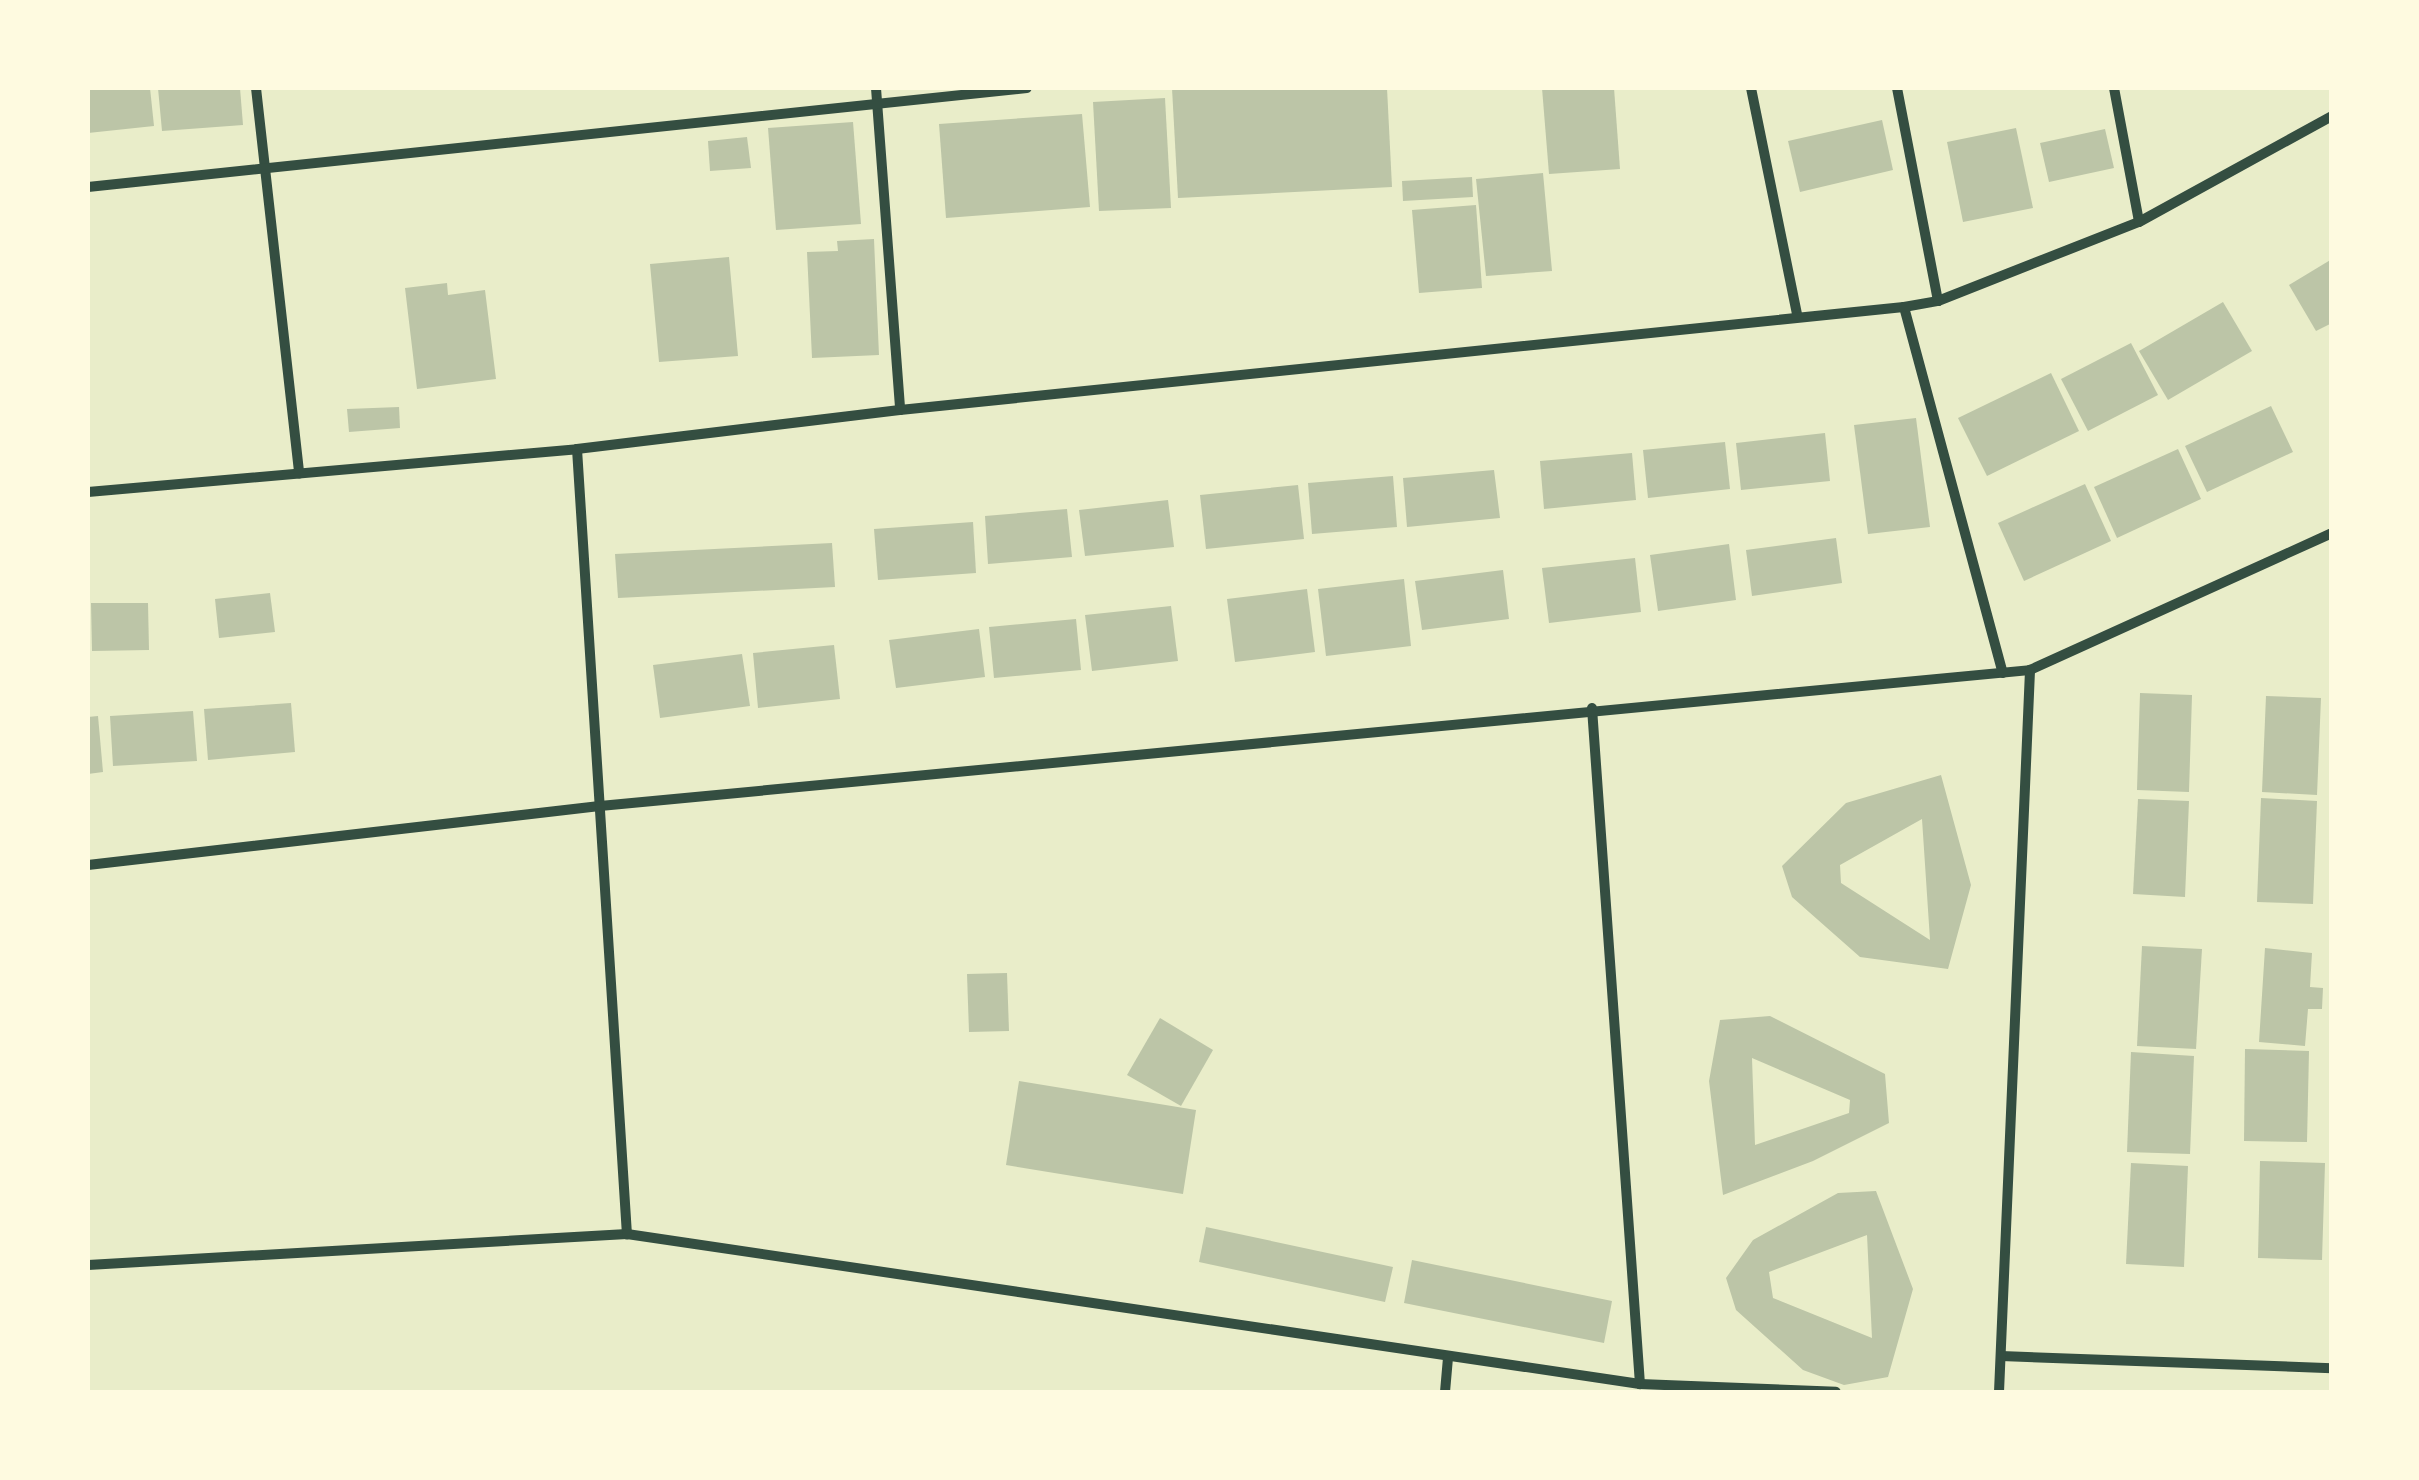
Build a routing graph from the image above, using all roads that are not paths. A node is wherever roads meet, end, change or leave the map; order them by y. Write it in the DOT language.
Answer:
graph roads {
  1 [pos="256,88"];
  2 [pos="876,88"];
  3 [pos="1027,88"];
  4 [pos="1751,88"];
  5 [pos="1898,88"];
  6 [pos="2114,88"];
  7 [pos="878,106"];
  8 [pos="2332,116"];
  9 [pos="264,170"];
  10 [pos="88,187"];
  11 [pos="2138,222"];
  12 [pos="1938,301"];
  13 [pos="1904,307"];
  14 [pos="1798,315"];
  15 [pos="900,410"];
  16 [pos="577,450"];
  17 [pos="300,474"];
  18 [pos="88,492"];
  19 [pos="2332,533"];
  20 [pos="2030,670"];
  21 [pos="2003,673"];
  22 [pos="1592,708"];
  23 [pos="600,806"];
  24 [pos="88,865"];
  25 [pos="627,1234"];
  26 [pos="88,1265"];
  27 [pos="1448,1356"];
  28 [pos="2002,1356"];
  29 [pos="2332,1368"];
  30 [pos="1640,1384"];
  31 [pos="1445,1392"];
  32 [pos="1836,1392"];
  33 [pos="1999,1392"];
  1 -- 9 [label="street"];
  2 -- 7 [label="street"];
  3 -- 7 [label="street"];
  4 -- 14 [label="street"];
  5 -- 12 [label="street"];
  6 -- 11 [label="street"];
  7 -- 9 [label="street"];
  7 -- 15 [label="street"];
  8 -- 11 [label="street"];
  9 -- 10 [label="street"];
  9 -- 17 [label="street"];
  11 -- 12 [label="street"];
  12 -- 13 [label="street"];
  13 -- 14 [label="street"];
  13 -- 21 [label="street"];
  14 -- 15 [label="street"];
  15 -- 16 [label="street"];
  16 -- 17 [label="street"];
  16 -- 23 [label="street"];
  17 -- 18 [label="street"];
  19 -- 20 [label="street"];
  20 -- 21 [label="street"];
  20 -- 28 [label="street"];
  21 -- 22 [label="street"];
  22 -- 23 [label="street"];
  22 -- 30 [label="street"];
  23 -- 24 [label="street"];
  23 -- 25 [label="street"];
  25 -- 26 [label="street"];
  25 -- 27 [label="street"];
  27 -- 30 [label="street"];
  27 -- 31 [label="street"];
  28 -- 29 [label="street"];
  28 -- 33 [label="street"];
  30 -- 32 [label="street"];
}
